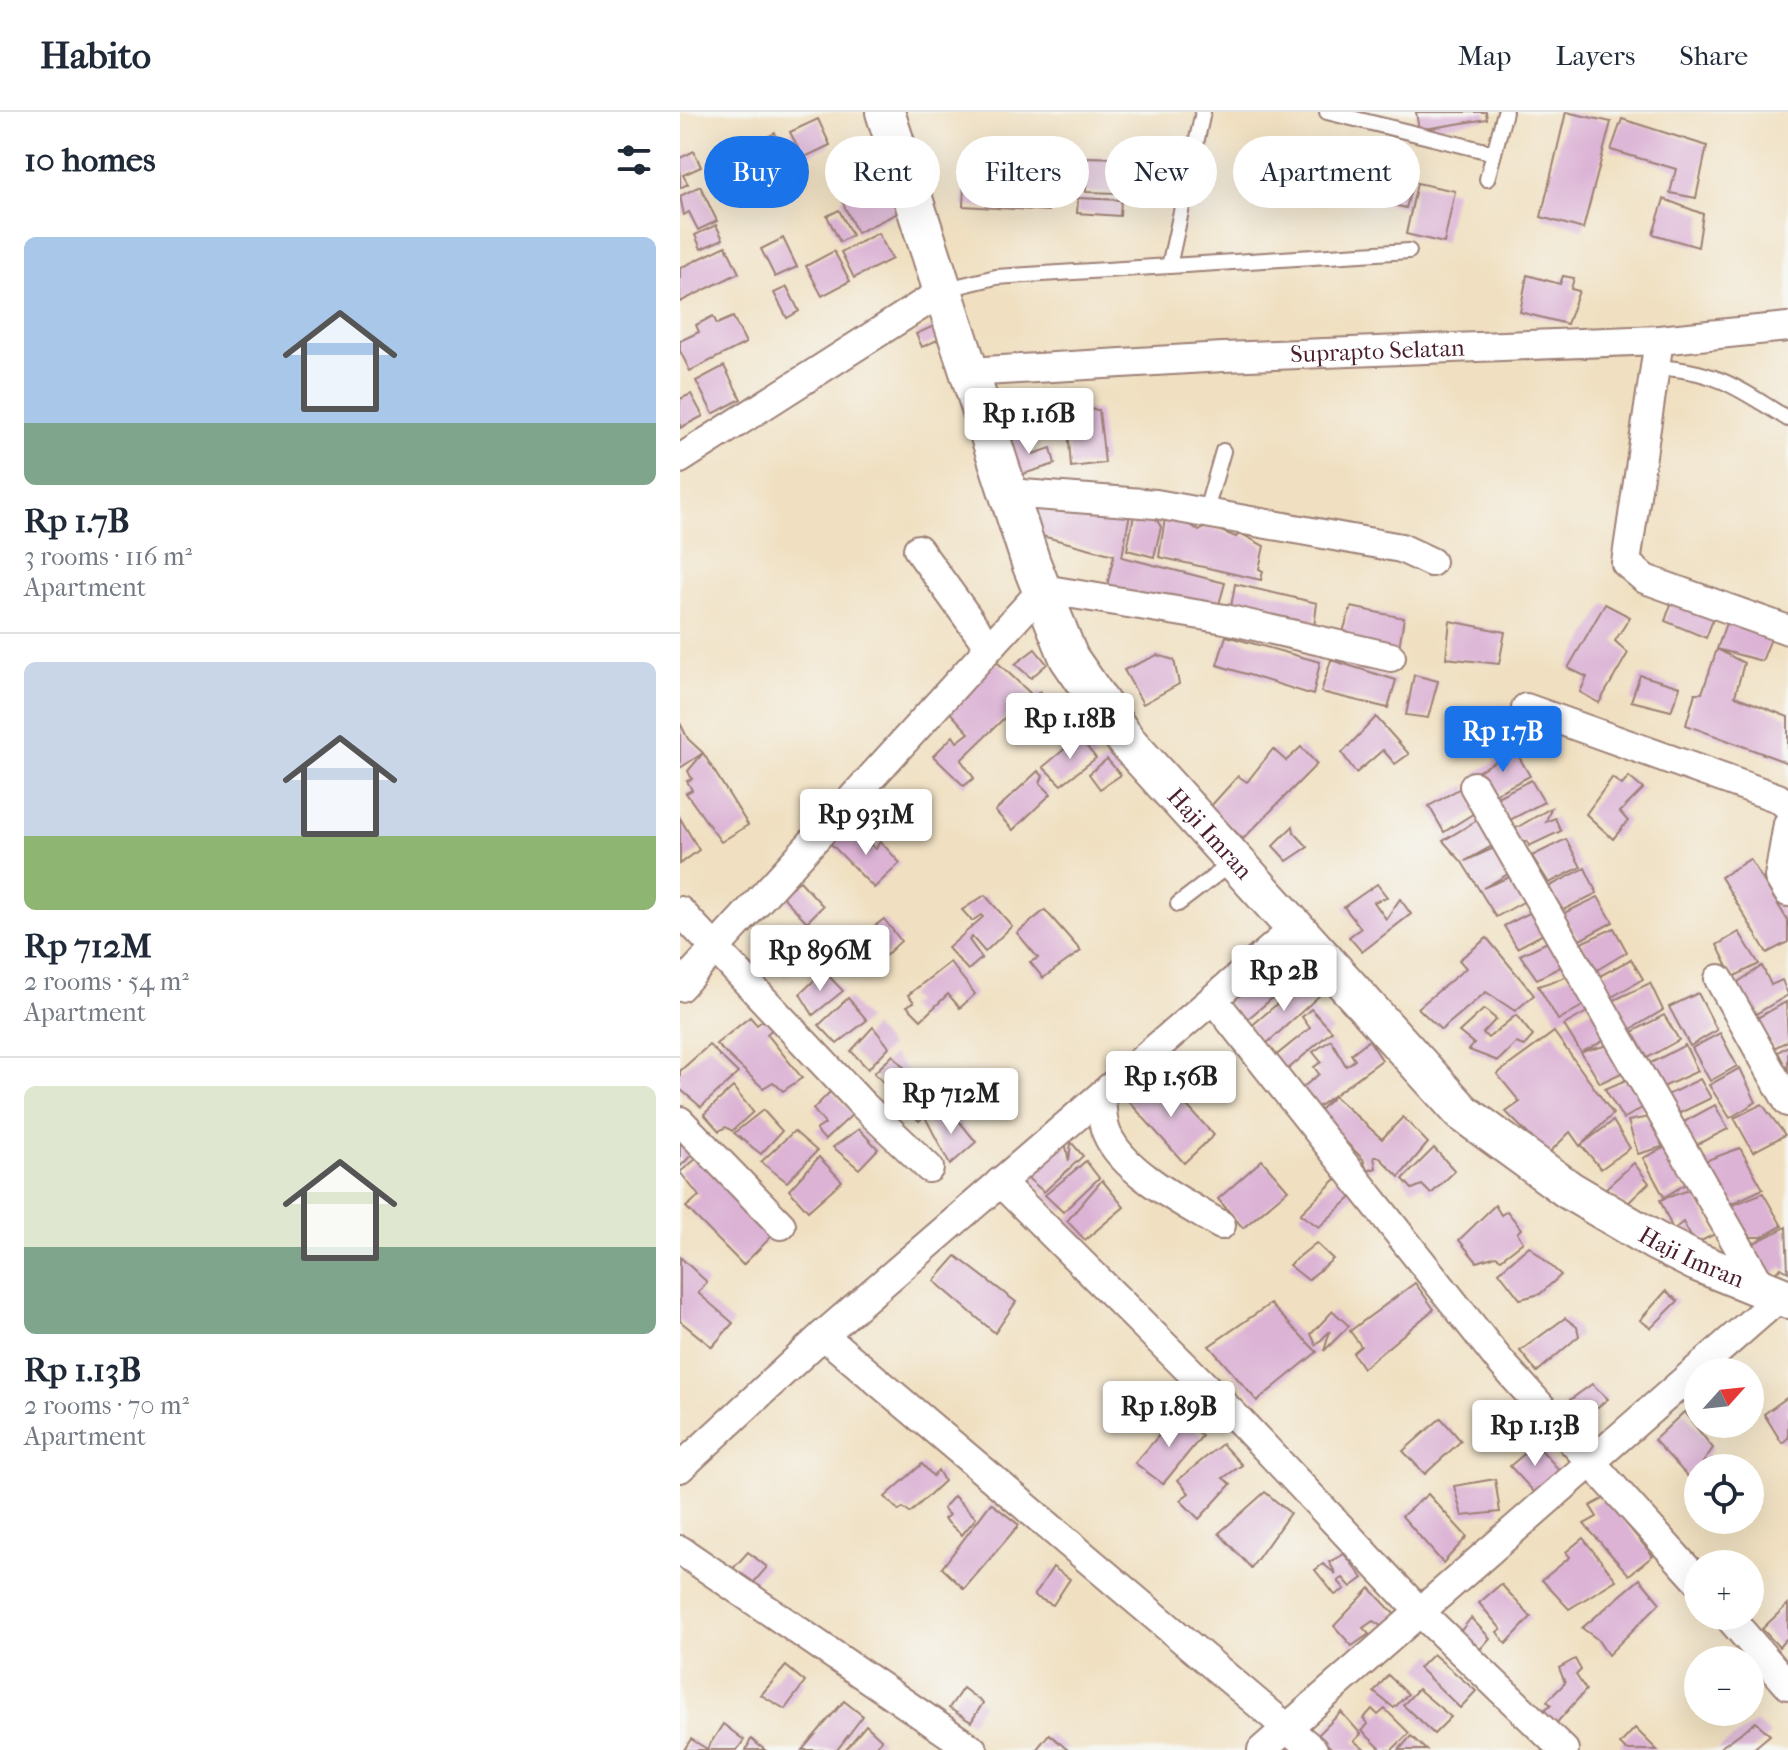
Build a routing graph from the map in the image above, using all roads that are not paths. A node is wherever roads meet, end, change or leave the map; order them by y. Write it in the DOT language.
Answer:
graph roads {
  1 [pos="885,112"];
  2 [pos="1203,112"];
  3 [pos="1327,112"];
  4 [pos="1505,112"];
  5 [pos="1494,153"];
  6 [pos="1487,179"];
  7 [pos="1409,251"];
  8 [pos="1169,266"];
  9 [pos="943,291"];
  10 [pos="1788,327"];
  11 [pos="1657,354"];
  12 [pos="968,372"];
  13 [pos="1788,419"];
  14 [pos="1223,451"];
  15 [pos="680,459"];
  16 [pos="1009,493"];
  17 [pos="1205,514"];
  18 [pos="918,549"];
  19 [pos="1431,562"];
  20 [pos="1043,589"];
  21 [pos="1788,630"];
  22 [pos="989,647"];
  23 [pos="1391,657"];
  24 [pos="1526,708"];
  25 [pos="1474,786"];
  26 [pos="1788,806"];
  27 [pos="1788,824"];
  28 [pos="1234,862"];
  29 [pos="1788,892"];
  30 [pos="1178,904"];
  31 [pos="680,911"];
  32 [pos="1294,929"];
  33 [pos="715,946"];
  34 [pos="1719,979"];
  35 [pos="680,987"];
  36 [pos="1214,1000"];
  37 [pos="1101,1096"];
  38 [pos="1788,1102"];
  39 [pos="680,1121"];
  40 [pos="929,1168"];
  41 [pos="1000,1182"];
  42 [pos="781,1225"];
  43 [pos="1221,1225"];
  44 [pos="1777,1295"];
  45 [pos="823,1335"];
  46 [pos="1592,1459"];
  47 [pos="680,1468"];
  48 [pos="680,1550"];
  49 [pos="1684,1565"];
  50 [pos="1421,1613"];
  51 [pos="1740,1630"];
  52 [pos="1788,1685"];
  53 [pos="1288,1727"];
  54 [pos="973,1750"];
  55 [pos="1262,1750"];
  56 [pos="1313,1750"];
  57 [pos="1564,1750"];
  1 -- 9 [label="street, Haji Imran"];
  2 -- 8 [label="lane"];
  3 -- 5 [label="lane"];
  4 -- 5 [label="lane"];
  5 -- 6 [label="lane"];
  7 -- 8 [label="lane"];
  8 -- 9 [label="lane"];
  9 -- 12 [label="street, Haji Imran"];
  9 -- 15 [label="street"];
  10 -- 11 [label="street, Suprapto Selatan"];
  11 -- 12 [label="street, Suprapto Selatan"];
  11 -- 13 [label="lane"];
  11 -- 21 [label="street"];
  12 -- 16 [label="street, Haji Imran"];
  14 -- 17 [label="lane"];
  16 -- 17 [label="street"];
  16 -- 20 [label="street, Haji Imran"];
  17 -- 19 [label="street"];
  18 -- 22 [label="street"];
  20 -- 22 [label="street"];
  20 -- 23 [label="street"];
  20 -- 28 [label="street, Haji Imran"];
  22 -- 33 [label="street"];
  24 -- 26 [label="street"];
  25 -- 44 [label="street"];
  27 -- 29 [label="street"];
  28 -- 30 [label="lane"];
  28 -- 32 [label="street, Haji Imran"];
  31 -- 33 [label="street"];
  32 -- 36 [label="street"];
  32 -- 44 [label="street, Haji Imran"];
  33 -- 35 [label="street"];
  33 -- 40 [label="street"];
  34 -- 38 [label="street"];
  36 -- 37 [label="street"];
  36 -- 46 [label="street"];
  37 -- 41 [label="street"];
  37 -- 43 [label="street"];
  39 -- 42 [label="street"];
  41 -- 45 [label="street"];
  41 -- 50 [label="street"];
  44 -- 46 [label="street"];
  45 -- 47 [label="street"];
  45 -- 53 [label="street"];
  46 -- 49 [label="street"];
  46 -- 50 [label="street"];
  48 -- 54 [label="street"];
  50 -- 53 [label="street"];
  50 -- 57 [label="street"];
  51 -- 52 [label="street"];
  53 -- 55 [label="street"];
  53 -- 56 [label="street"];
}
